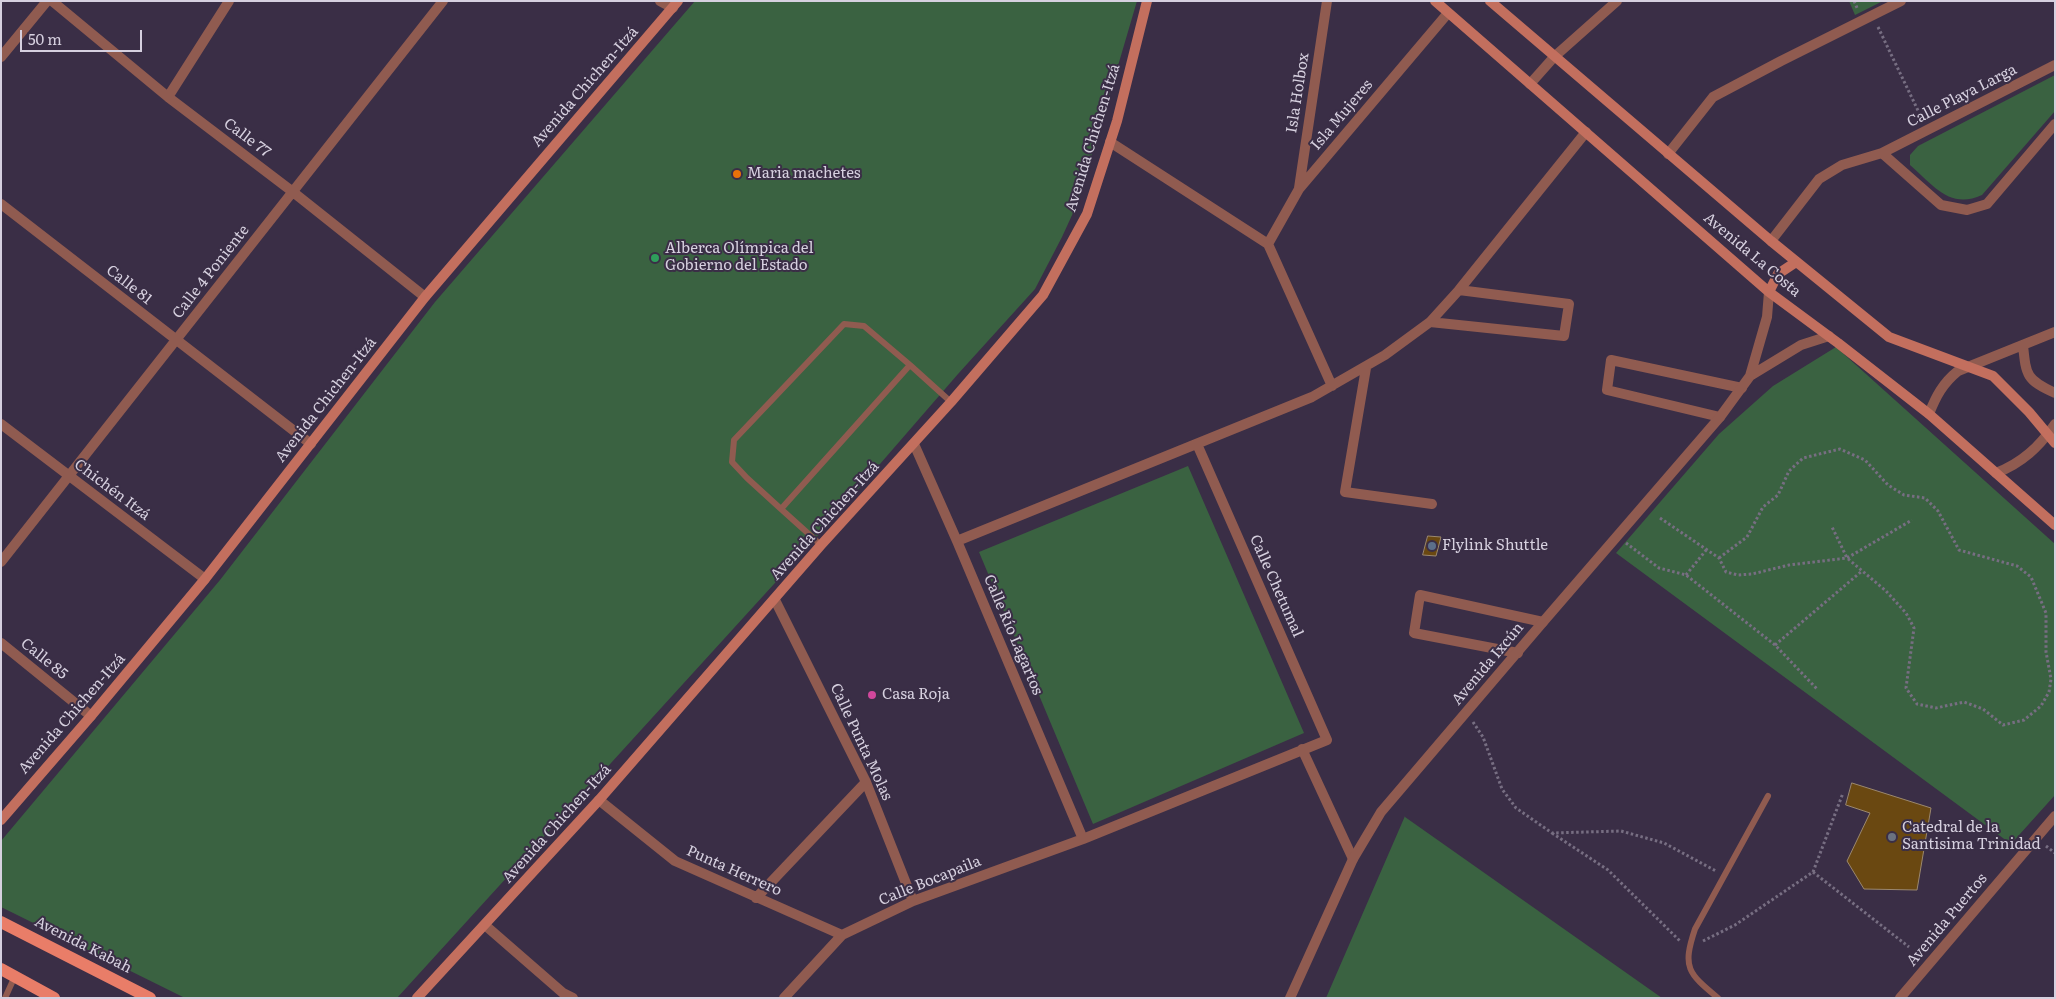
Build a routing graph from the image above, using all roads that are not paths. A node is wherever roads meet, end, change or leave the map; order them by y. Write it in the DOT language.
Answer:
graph roads {
  1 [pos="47,1"];
  2 [pos="52,1"];
  3 [pos="229,1"];
  4 [pos="443,1"];
  5 [pos="660,1"];
  6 [pos="1148,1"];
  7 [pos="1327,1"];
  8 [pos="1435,1"];
  9 [pos="1490,1"];
  10 [pos="1617,1"];
  11 [pos="1901,1"];
  12 [pos="675,5"];
  13 [pos="1448,13"];
  14 [pos="1554,57"];
  15 [pos="1,58"];
  16 [pos="2055,65"];
  17 [pos="1530,84"];
  18 [pos="168,97"];
  19 [pos="2055,124"];
  20 [pos="1586,132"];
  21 [pos="1110,142"];
  22 [pos="1882,153"];
  23 [pos="1668,154"];
  24 [pos="1299,188"];
  25 [pos="293,192"];
  26 [pos="1,204"];
  27 [pos="1770,241"];
  28 [pos="1268,244"];
  29 [pos="1796,262"];
  30 [pos="1459,290"];
  31 [pos="1769,292"];
  32 [pos="425,297"];
  33 [pos="1430,322"];
  34 [pos="2055,332"];
  35 [pos="1828,336"];
  36 [pos="176,340"];
  37 [pos="2023,345"];
  38 [pos="910,365"];
  39 [pos="1968,366"];
  40 [pos="1366,368"];
  41 [pos="1750,376"];
  42 [pos="1332,386"];
  43 [pos="1742,388"];
  44 [pos="2055,393"];
  45 [pos="951,402"];
  46 [pos="1929,414"];
  47 [pos="1720,417"];
  48 [pos="1,424"];
  49 [pos="2055,424"];
  50 [pos="2048,434"];
  51 [pos="2055,443"];
  52 [pos="311,444"];
  53 [pos="914,444"];
  54 [pos="1197,444"];
  55 [pos="1996,474"];
  56 [pos="69,476"];
  57 [pos="1432,504"];
  58 [pos="781,509"];
  59 [pos="2055,525"];
  60 [pos="957,541"];
  61 [pos="821,545"];
  62 [pos="1,562"];
  63 [pos="205,579"];
  64 [pos="775,600"];
  65 [pos="1543,622"];
  66 [pos="1,643"];
  67 [pos="1518,653"];
  68 [pos="91,716"];
  69 [pos="1327,740"];
  70 [pos="1302,749"];
  71 [pos="866,782"];
  72 [pos="1768,796"];
  73 [pos="599,800"];
  74 [pos="2055,816"];
  75 [pos="1,820"];
  76 [pos="1083,839"];
  77 [pos="1353,859"];
  78 [pos="756,898"];
  79 [pos="913,900"];
  80 [pos="1,922"];
  81 [pos="486,926"];
  82 [pos="842,935"];
  83 [pos="1,970"];
  84 [pos="15,976"];
  85 [pos="5,998"];
  86 [pos="54,998"];
  87 [pos="150,998"];
  88 [pos="417,998"];
  89 [pos="573,998"];
  90 [pos="784,998"];
  91 [pos="1290,998"];
  92 [pos="1718,998"];
  93 [pos="1900,998"];
  1 -- 15 [label="street"];
  2 -- 18 [label="street, Calle 77"];
  3 -- 18 [label="street"];
  4 -- 25 [label="street, Calle 4 Poniente"];
  5 -- 12 [label="street"];
  6 -- 21 [label="main road, Avenida Chichen-Itzá"];
  7 -- 24 [label="street, Isla Holbox"];
  8 -- 13 [label="main road, Avenida La Costa"];
  9 -- 14 [label="main road, Avenida La Costa"];
  10 -- 14 [label="street"];
  11 -- 23 [label="street"];
  12 -- 32 [label="main road, Avenida Chichen-Itzá"];
  13 -- 17 [label="main road, Avenida La Costa"];
  13 -- 24 [label="street, Isla Mujeres"];
  14 -- 17 [label="street"];
  14 -- 23 [label="main road, Avenida La Costa"];
  16 -- 22 [label="street, Calle Playa Larga"];
  17 -- 20 [label="main road, Avenida La Costa"];
  18 -- 25 [label="street, Calle 77"];
  19 -- 22 [label="street"];
  20 -- 30 [label="street"];
  20 -- 31 [label="main road, Avenida La Costa"];
  21 -- 28 [label="street"];
  21 -- 45 [label="main road, Avenida Chichen-Itzá"];
  22 -- 27 [label="street, Calle Playa Larga"];
  23 -- 27 [label="main road, Avenida La Costa"];
  24 -- 28 [label="street, Isla Mujeres"];
  25 -- 32 [label="street, Calle 77"];
  25 -- 36 [label="street, Calle 4 Poniente"];
  26 -- 36 [label="street, Calle 81"];
  27 -- 29 [label="main road, Avenida La Costa"];
  28 -- 42 [label="street"];
  29 -- 31 [label="main road"];
  29 -- 39 [label="main road, Avenida La Costa"];
  30 -- 33 [label="street"];
  30 -- 33 [label="street"];
  31 -- 35 [label="main road, Avenida La Costa"];
  31 -- 41 [label="street, Avenida Ixcún"];
  32 -- 52 [label="main road, Avenida Chichen-Itzá"];
  33 -- 40 [label="street"];
  34 -- 37 [label="street"];
  35 -- 41 [label="street, Avenida Ixcún"];
  35 -- 46 [label="main road, Avenida La Costa"];
  36 -- 52 [label="street, Calle 81"];
  36 -- 56 [label="street, Calle 4 Poniente"];
  37 -- 39 [label="street"];
  37 -- 44 [label="street"];
  38 -- 45 [label="lane"];
  38 -- 58 [label="lane"];
  38 -- 58 [label="lane"];
  39 -- 46 [label="street"];
  39 -- 50 [label="main road, Avenida La Costa"];
  40 -- 42 [label="street"];
  40 -- 57 [label="street"];
  41 -- 43 [label="street, Avenida Ixcún"];
  42 -- 54 [label="street"];
  43 -- 47 [label="street, Avenida Ixcún"];
  43 -- 47 [label="street"];
  45 -- 53 [label="main road, Avenida Chichen-Itzá"];
  46 -- 55 [label="main road, Avenida La Costa"];
  47 -- 65 [label="street, Avenida Ixcún"];
  48 -- 56 [label="street, Chichén Itzá"];
  49 -- 50 [label="street"];
  50 -- 51 [label="main road"];
  50 -- 55 [label="street"];
  52 -- 63 [label="main road, Avenida Chichen-Itzá"];
  53 -- 60 [label="street, Calle Río Lagartos"];
  53 -- 61 [label="main road, Avenida Chichen-Itzá"];
  54 -- 60 [label="street"];
  54 -- 69 [label="street, Calle Chetumal"];
  55 -- 59 [label="main road, Avenida La Costa"];
  56 -- 62 [label="street, Calle 4 Poniente"];
  56 -- 63 [label="street, Chichén Itzá"];
  58 -- 61 [label="lane"];
  60 -- 76 [label="street, Calle Río Lagartos"];
  61 -- 64 [label="main road, Avenida Chichen-Itzá"];
  63 -- 68 [label="main road, Avenida Chichen-Itzá"];
  64 -- 71 [label="street, Calle Punta Molas"];
  64 -- 73 [label="main road, Avenida Chichen-Itzá"];
  65 -- 67 [label="street, Avenida Ixcún"];
  65 -- 67 [label="street"];
  66 -- 68 [label="street, Calle 85"];
  67 -- 77 [label="street, Avenida Ixcún"];
  68 -- 75 [label="main road, Avenida Chichen-Itzá"];
  69 -- 70 [label="street, Calle Bocapaila"];
  70 -- 76 [label="street, Calle Bocapaila"];
  70 -- 77 [label="street"];
  71 -- 78 [label="street"];
  71 -- 79 [label="street, Calle Punta Molas"];
  72 -- 92 [label="lane"];
  73 -- 78 [label="street, Punta Herrero"];
  73 -- 81 [label="main road, Avenida Chichen-Itzá"];
  74 -- 93 [label="street, Avenida Puertos"];
  76 -- 79 [label="street, Calle Bocapaila"];
  77 -- 91 [label="street, Avenida Ixcún"];
  78 -- 82 [label="street, Punta Herrero"];
  79 -- 82 [label="street, Calle Bocapaila"];
  80 -- 87 [label="main road, Avenida Kabah"];
  81 -- 88 [label="main road, Avenida Chichen-Itzá"];
  81 -- 89 [label="street"];
  82 -- 90 [label="street, Calle Bocapaila"];
  83 -- 84 [label="main road"];
  84 -- 85 [label="lane"];
  84 -- 86 [label="main road"];
}
